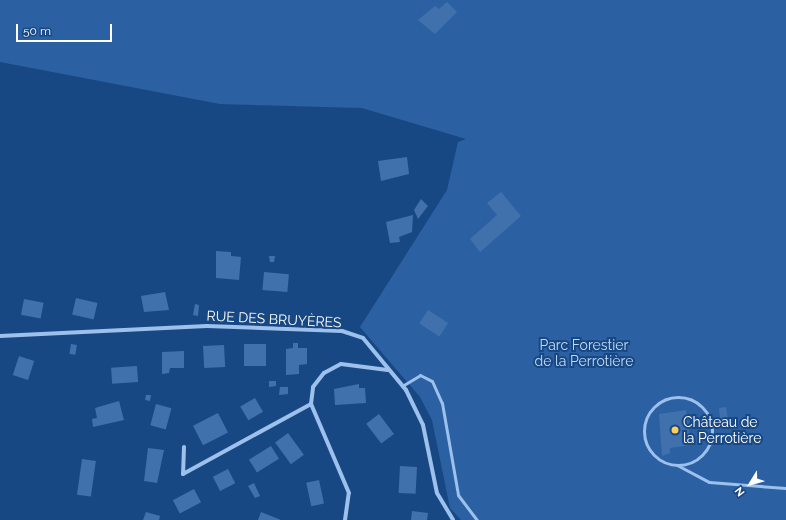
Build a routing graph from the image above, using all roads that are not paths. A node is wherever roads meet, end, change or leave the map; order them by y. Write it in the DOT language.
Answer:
graph roads {
  1 [pos="0,336"];
  2 [pos="388,370"];
  3 [pos="402,386"];
  4 [pos="311,404"];
  5 [pos="184,447"];
  6 [pos="677,465"];
  7 [pos="786,488"];
  8 [pos="346,520"];
  9 [pos="453,520"];
  10 [pos="477,520"];
  1 -- 2 [label="street, RUE DES BRUYÈRES"];
  2 -- 3 [label="street, RUE DES BRUYÈRES"];
  2 -- 4 [label="street"];
  3 -- 9 [label="street, RUE DES BRUYÈRES"];
  3 -- 10 [label="lane"];
  4 -- 5 [label="street"];
  4 -- 8 [label="street"];
  6 -- 6 [label="lane"];
  6 -- 7 [label="lane"];
}
